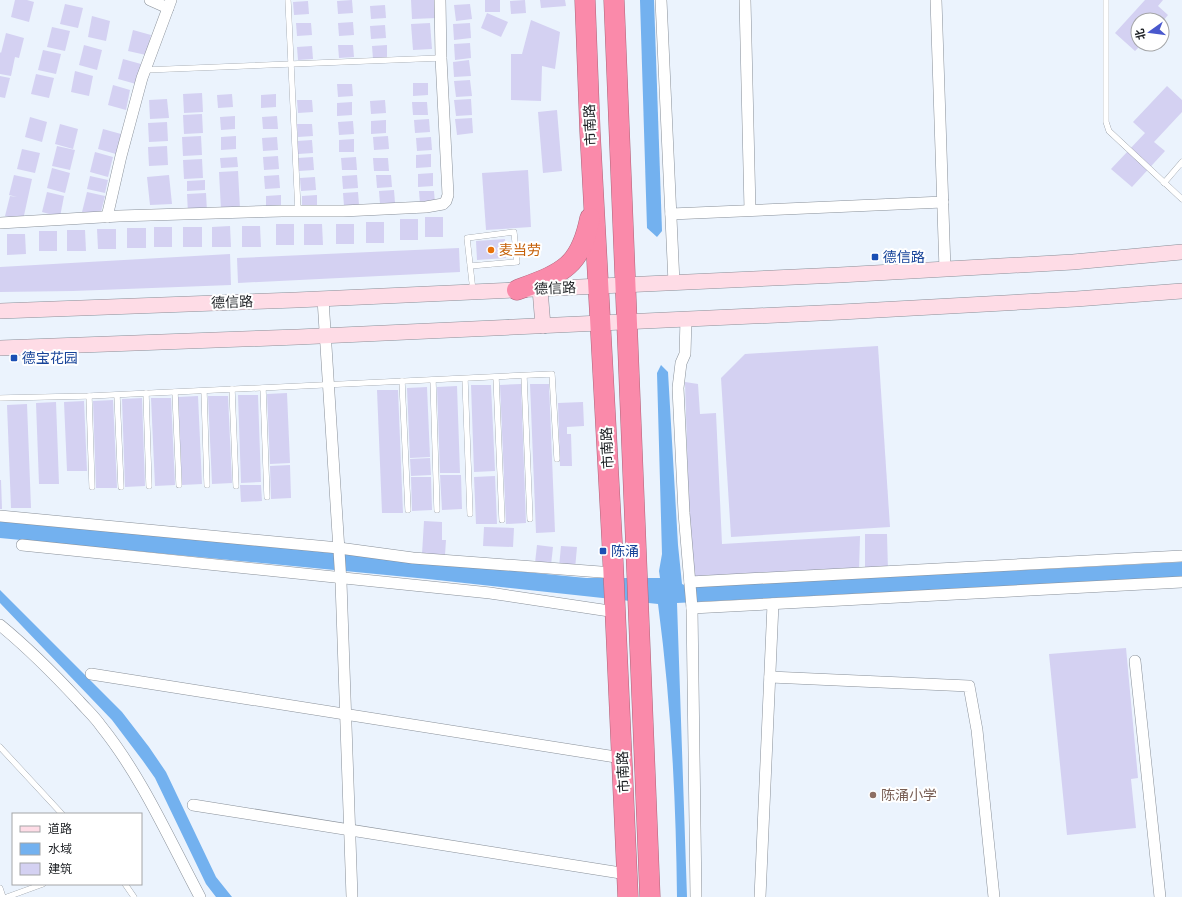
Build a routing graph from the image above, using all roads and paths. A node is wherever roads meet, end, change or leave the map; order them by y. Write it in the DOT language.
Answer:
graph roads {
  1 [pos="150,0"];
  2 [pos="288,0"];
  3 [pos="440,0"];
  4 [pos="585,0"];
  5 [pos="614,0"];
  6 [pos="661,0"];
  7 [pos="745,0"];
  8 [pos="936,0"];
  9 [pos="1106,0"];
  10 [pos="169,4"];
  11 [pos="441,58"];
  12 [pos="291,64"];
  13 [pos="145,70"];
  14 [pos="1182,162"];
  15 [pos="1164,183"];
  16 [pos="594,198"];
  17 [pos="1182,199"];
  18 [pos="943,202"];
  19 [pos="750,210"];
  20 [pos="298,211"];
  21 [pos="671,214"];
  22 [pos="107,217"];
  23 [pos="0,223"];
  24 [pos="1182,252"];
  25 [pos="470,266"];
  26 [pos="945,270"];
  27 [pos="674,283"];
  28 [pos="625,285"];
  29 [pos="598,286"];
  30 [pos="540,289"];
  31 [pos="517,290"];
  32 [pos="1182,291"];
  33 [pos="473,292"];
  34 [pos="323,299"];
  35 [pos="0,311"];
  36 [pos="686,319"];
  37 [pos="626,322"];
  38 [pos="600,323"];
  39 [pos="543,326"];
  40 [pos="326,335"];
  41 [pos="0,348"];
  42 [pos="524,376"];
  43 [pos="496,377"];
  44 [pos="466,379"];
  45 [pos="432,380"];
  46 [pos="402,382"];
  47 [pos="329,385"];
  48 [pos="263,388"];
  49 [pos="232,389"];
  50 [pos="204,391"];
  51 [pos="175,392"];
  52 [pos="146,393"];
  53 [pos="116,395"];
  54 [pos="89,396"];
  55 [pos="0,398"];
  56 [pos="557,459"];
  57 [pos="179,485"];
  58 [pos="207,485"];
  59 [pos="149,486"];
  60 [pos="236,486"];
  61 [pos="92,487"];
  62 [pos="121,487"];
  63 [pos="267,497"];
  64 [pos="408,510"];
  65 [pos="437,510"];
  66 [pos="470,514"];
  67 [pos="0,516"];
  68 [pos="530,519"];
  69 [pos="502,520"];
  70 [pos="22,545"];
  71 [pos="339,550"];
  72 [pos="1182,556"];
  73 [pos="614,574"];
  74 [pos="340,575"];
  75 [pos="1182,582"];
  76 [pos="690,584"];
  77 [pos="773,604"];
  78 [pos="691,605"];
  79 [pos="615,609"];
  80 [pos="0,625"];
  81 [pos="1135,661"];
  82 [pos="91,674"];
  83 [pos="770,677"];
  84 [pos="346,714"];
  85 [pos="0,748"];
  86 [pos="622,758"];
  87 [pos="193,805"];
  88 [pos="61,813"];
  89 [pos="350,830"];
  90 [pos="627,874"];
  91 [pos="40,885"];
  92 [pos="126,885"];
  93 [pos="0,888"];
  94 [pos="3,897"];
  95 [pos="7,897"];
  96 [pos="134,897"];
  97 [pos="200,897"];
  98 [pos="352,897"];
  99 [pos="628,897"];
  100 [pos="650,897"];
  101 [pos="696,897"];
  102 [pos="760,897"];
  103 [pos="994,897"];
  104 [pos="1160,897"];
  1 -- 10 [label="street"];
  2 -- 12 [label="lane"];
  3 -- 11 [label="street"];
  4 -- 16 [label="highway, 市南路"];
  5 -- 28 [label="highway, 市南路"];
  6 -- 21 [label="street"];
  7 -- 19 [label="street"];
  8 -- 18 [label="street"];
  9 -- 15 [label="lane"];
  10 -- 13 [label="street"];
  11 -- 12 [label="lane"];
  11 -- 20 [label="street"];
  12 -- 13 [label="lane"];
  12 -- 20 [label="lane"];
  13 -- 22 [label="street"];
  14 -- 15 [label="lane"];
  15 -- 17 [label="lane"];
  16 -- 29 [label="highway, 市南路"];
  16 -- 31 [label="highway"];
  18 -- 19 [label="street"];
  18 -- 26 [label="street"];
  19 -- 21 [label="street"];
  20 -- 22 [label="street"];
  21 -- 27 [label="street"];
  22 -- 23 [label="street"];
  24 -- 26 [label="main road, 德信路"];
  25 -- 25 [label="lane"];
  25 -- 33 [label="lane"];
  26 -- 27 [label="main road, 德信路"];
  27 -- 28 [label="main road, 德信路"];
  28 -- 29 [label="main road, 德信路"];
  28 -- 37 [label="highway, 市南路"];
  29 -- 30 [label="main road, 德信路"];
  29 -- 38 [label="highway, 市南路"];
  30 -- 31 [label="main road, 德信路"];
  30 -- 39 [label="main road"];
  31 -- 33 [label="main road, 德信路"];
  32 -- 36 [label="main road"];
  33 -- 34 [label="main road, 德信路"];
  34 -- 35 [label="main road, 德信路"];
  34 -- 40 [label="street"];
  36 -- 37 [label="main road"];
  36 -- 76 [label="street"];
  37 -- 38 [label="main road"];
  37 -- 100 [label="highway, 市南路"];
  38 -- 39 [label="main road"];
  38 -- 73 [label="highway, 市南路"];
  39 -- 40 [label="main road"];
  40 -- 41 [label="main road"];
  40 -- 47 [label="street"];
  42 -- 43 [label="lane"];
  42 -- 56 [label="lane"];
  42 -- 68 [label="lane"];
  43 -- 44 [label="lane"];
  43 -- 69 [label="lane"];
  44 -- 45 [label="lane"];
  44 -- 66 [label="lane"];
  45 -- 46 [label="lane"];
  45 -- 65 [label="lane"];
  46 -- 47 [label="lane"];
  46 -- 64 [label="lane"];
  47 -- 48 [label="lane"];
  47 -- 71 [label="street"];
  48 -- 49 [label="lane"];
  48 -- 63 [label="lane"];
  49 -- 50 [label="lane"];
  49 -- 60 [label="lane"];
  50 -- 51 [label="lane"];
  50 -- 58 [label="lane"];
  51 -- 52 [label="lane"];
  51 -- 57 [label="lane"];
  52 -- 53 [label="lane"];
  52 -- 59 [label="lane"];
  53 -- 54 [label="lane"];
  53 -- 62 [label="lane"];
  54 -- 55 [label="lane"];
  54 -- 61 [label="lane"];
  67 -- 71 [label="street"];
  70 -- 74 [label="street"];
  71 -- 73 [label="street"];
  71 -- 74 [label="street"];
  72 -- 76 [label="street"];
  73 -- 79 [label="highway, 市南路"];
  74 -- 79 [label="street"];
  74 -- 84 [label="street"];
  75 -- 77 [label="street"];
  76 -- 78 [label="street"];
  77 -- 78 [label="street"];
  77 -- 83 [label="street"];
  78 -- 101 [label="street"];
  79 -- 86 [label="highway, 市南路"];
  80 -- 97 [label="street"];
  81 -- 104 [label="street"];
  82 -- 84 [label="street"];
  83 -- 102 [label="street"];
  83 -- 103 [label="street"];
  84 -- 86 [label="street"];
  84 -- 89 [label="street"];
  85 -- 88 [label="lane"];
  86 -- 90 [label="highway, 市南路"];
  87 -- 89 [label="street"];
  89 -- 90 [label="street"];
  89 -- 98 [label="street"];
  90 -- 99 [label="highway, 市南路"];
  91 -- 95 [label="lane"];
  92 -- 96 [label="lane"];
  93 -- 94 [label="lane"];
}
